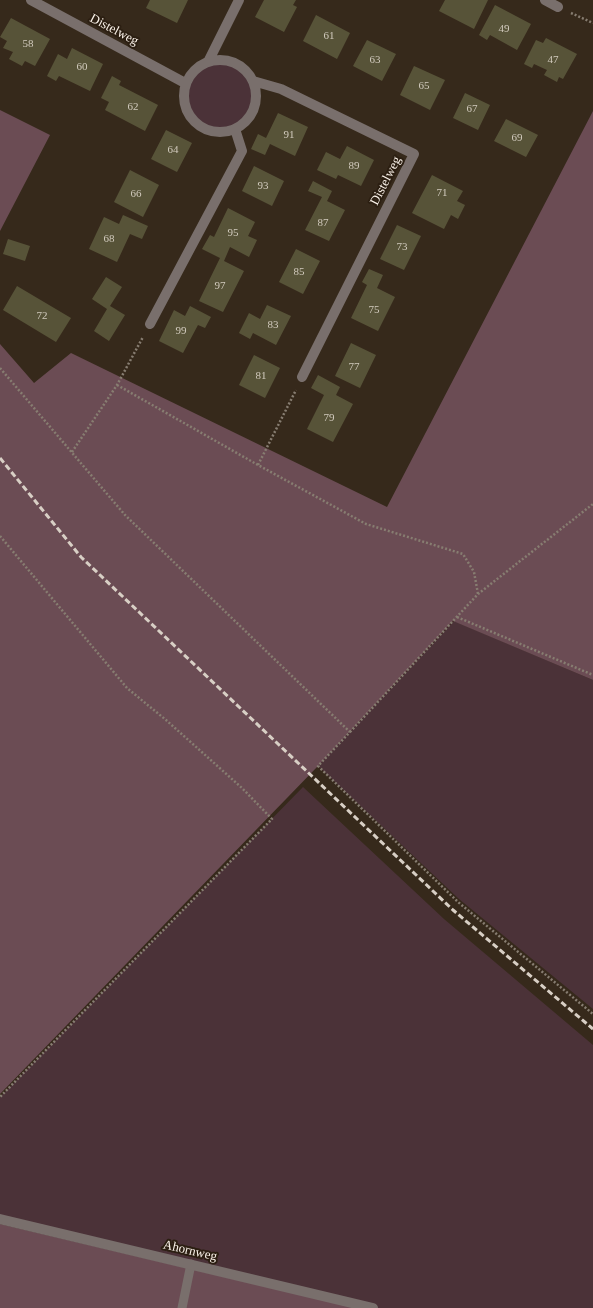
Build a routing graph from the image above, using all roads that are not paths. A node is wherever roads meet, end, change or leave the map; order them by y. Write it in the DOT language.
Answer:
graph roads {
  1 [pos="31,0"];
  2 [pos="239,0"];
  3 [pos="545,0"];
  4 [pos="558,7"];
  5 [pos="209,60"];
  6 [pos="253,82"];
  7 [pos="186,83"];
  8 [pos="236,129"];
  9 [pos="150,324"];
  10 [pos="302,377"];
  11 [pos="0,1219"];
  12 [pos="191,1264"];
  13 [pos="182,1308"];
  14 [pos="373,1308"];
  1 -- 7 [label="street, Distelweg"];
  2 -- 5 [label="street"];
  3 -- 4 [label="street"];
  5 -- 6 [label="street"];
  5 -- 7 [label="street"];
  6 -- 8 [label="street"];
  6 -- 10 [label="street, Distelweg"];
  7 -- 8 [label="street"];
  8 -- 9 [label="street"];
  11 -- 12 [label="street, Ahornweg"];
  12 -- 13 [label="lane"];
  12 -- 14 [label="street, Ahornweg"];
}
